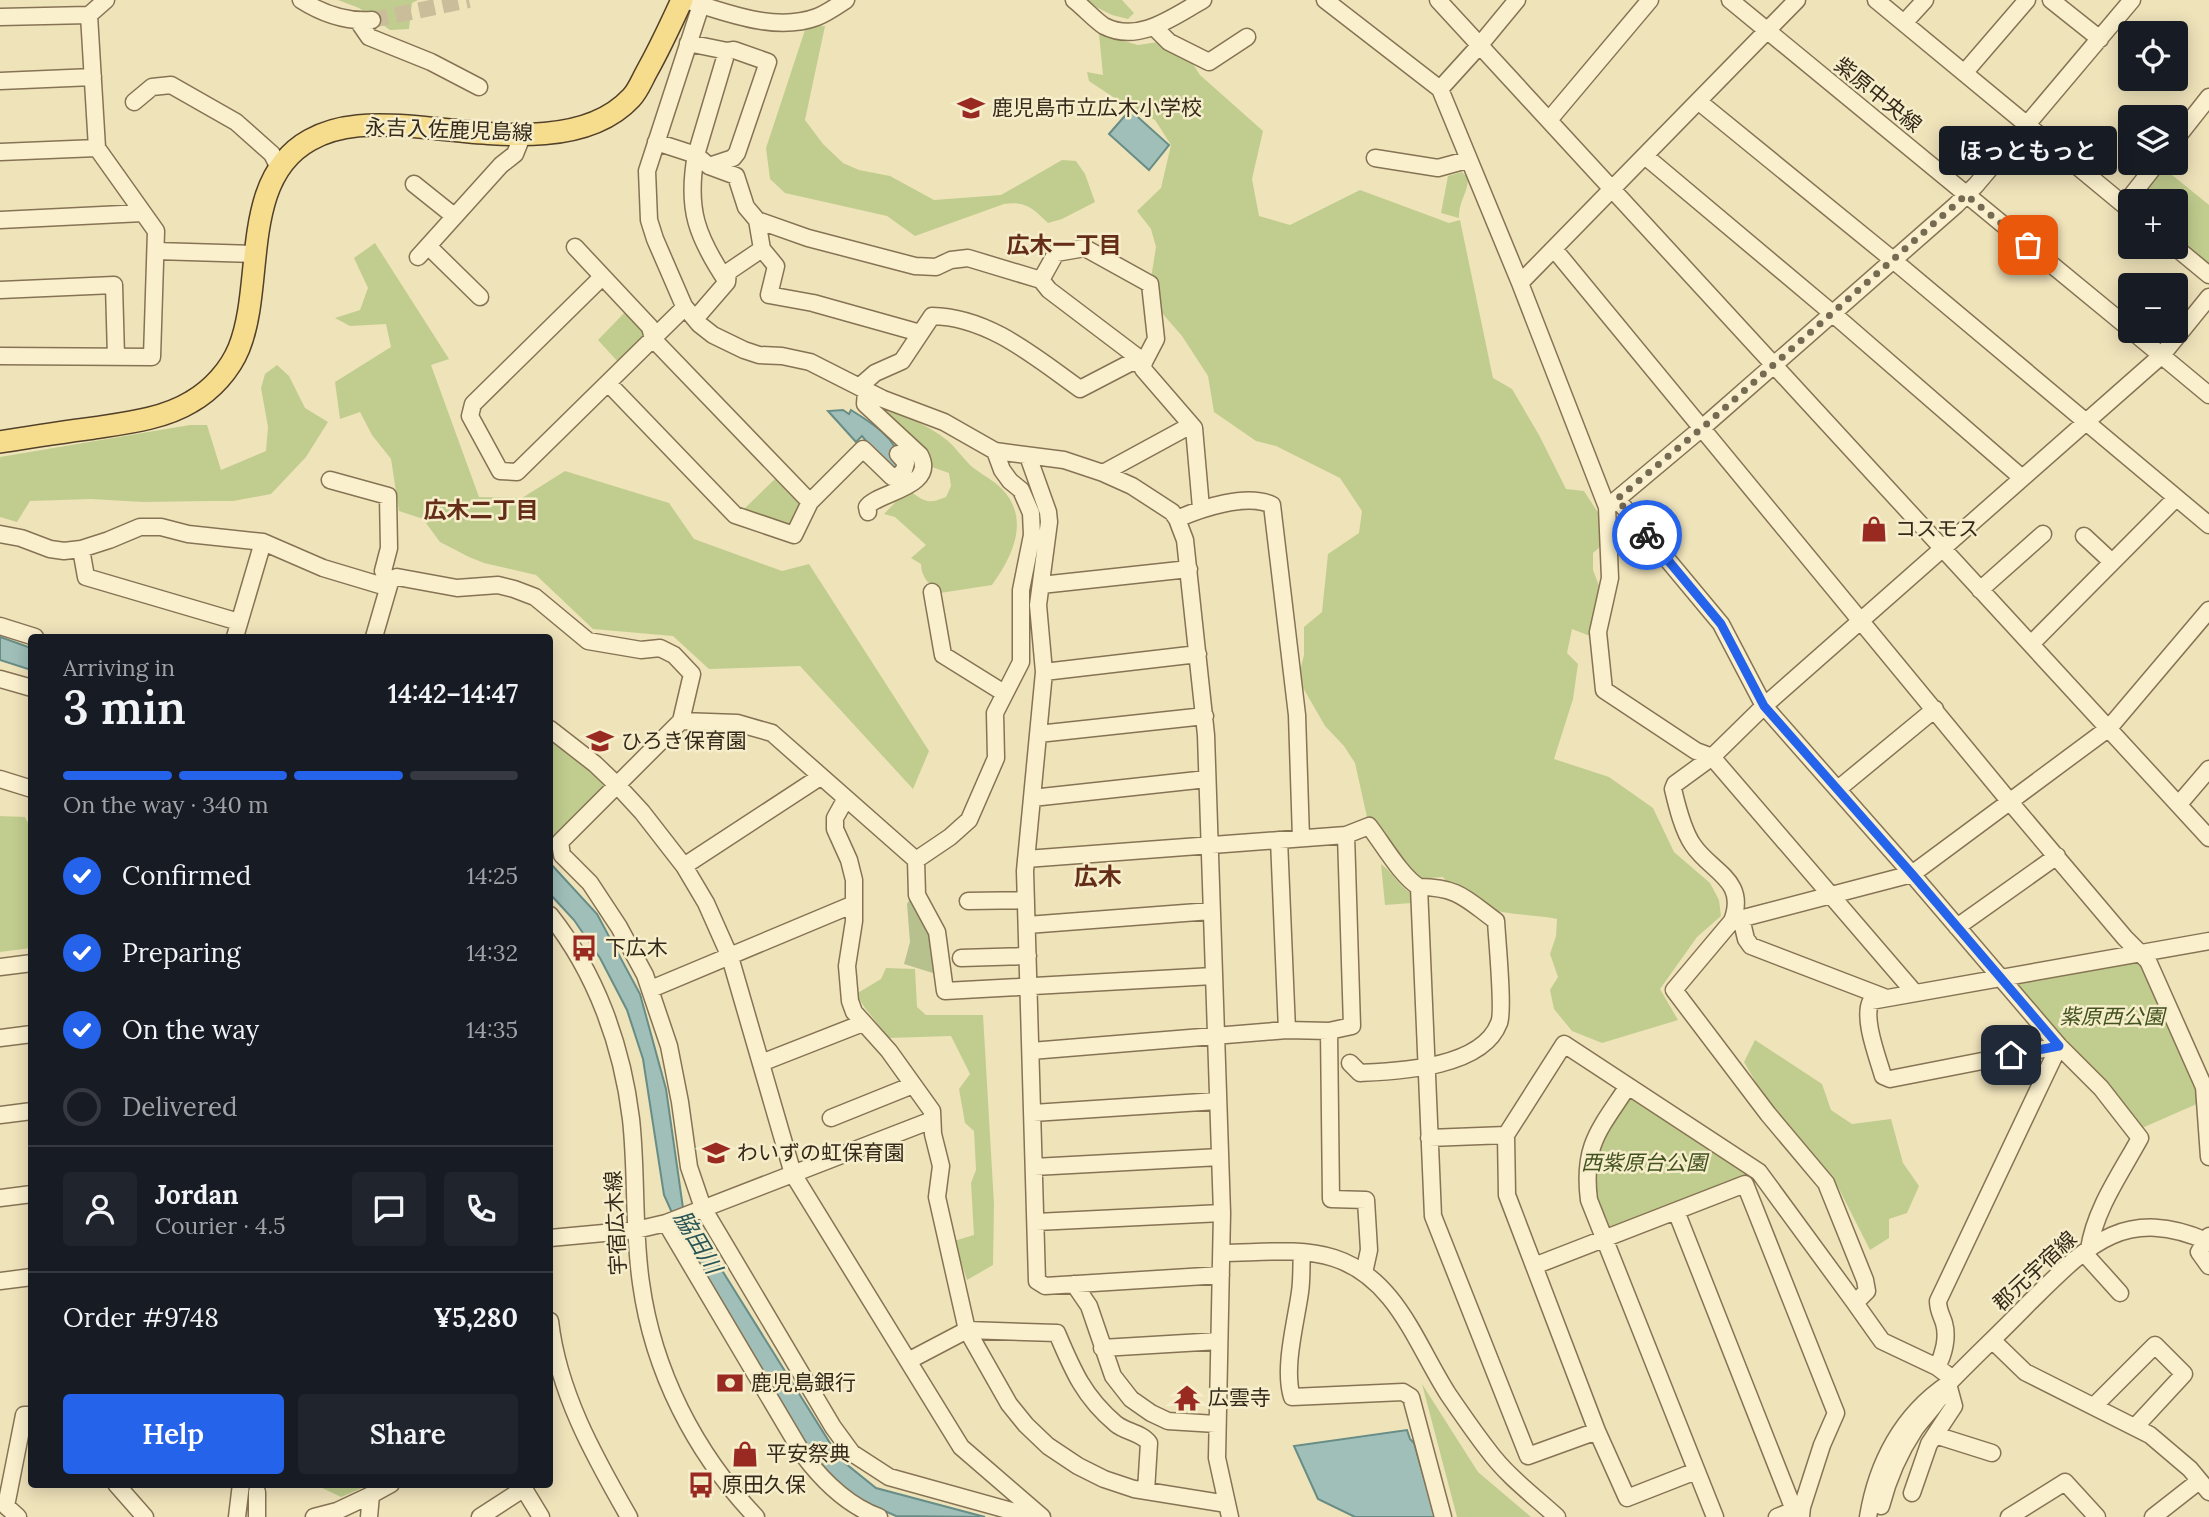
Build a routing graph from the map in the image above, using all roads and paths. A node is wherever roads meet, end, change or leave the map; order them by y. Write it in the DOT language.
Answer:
graph roads {
  1 [pos="106,0"];
  2 [pos="301,0"];
  3 [pos="823,0"];
  4 [pos="846,0"];
  5 [pos="1074,0"];
  6 [pos="1203,0"];
  7 [pos="1325,0"];
  8 [pos="1438,0"];
  9 [pos="1517,0"];
  10 [pos="1650,0"];
  11 [pos="1730,0"];
  12 [pos="1797,0"];
  13 [pos="1876,0"];
  14 [pos="1925,0"];
  15 [pos="2027,0"];
  16 [pos="2051,0"];
  17 [pos="2132,0"];
  18 [pos="689,2"];
  19 [pos="89,15"];
  20 [pos="0,17"];
  21 [pos="817,17"];
  22 [pos="1904,23"];
  23 [pos="1154,27"];
  24 [pos="1767,30"];
  25 [pos="1247,37"];
  26 [pos="2100,39"];
  27 [pos="688,43"];
  28 [pos="1479,46"];
  29 [pos="727,51"];
  30 [pos="1965,72"];
  31 [pos="93,77"];
  32 [pos="0,81"];
  33 [pos="480,87"];
  34 [pos="1440,89"];
  35 [pos="2209,97"];
  36 [pos="1698,101"];
  37 [pos="134,102"];
  38 [pos="1549,120"];
  39 [pos="2188,124"];
  40 [pos="2027,125"];
  41 [pos="523,134"];
  42 [pos="656,142"];
  43 [pos="97,148"];
  44 [pos="0,152"];
  45 [pos="1645,156"];
  46 [pos="1374,159"];
  47 [pos="1468,160"];
  48 [pos="702,161"];
  49 [pos="279,168"];
  50 [pos="414,184"];
  51 [pos="1612,189"];
  52 [pos="1966,195"];
  53 [pos="2118,200"];
  54 [pos="143,213"];
  55 [pos="454,216"];
  56 [pos="0,220"];
  57 [pos="757,220"];
  58 [pos="575,247"];
  59 [pos="762,248"];
  60 [pos="1554,249"];
  61 [pos="156,251"];
  62 [pos="255,254"];
  63 [pos="2188,258"];
  64 [pos="1893,260"];
  65 [pos="2209,275"];
  66 [pos="603,277"];
  67 [pos="1041,280"];
  68 [pos="727,282"];
  69 [pos="1520,284"];
  70 [pos="0,290"];
  71 [pos="2209,297"];
  72 [pos="480,298"];
  73 [pos="690,313"];
  74 [pos="1832,313"];
  75 [pos="2118,319"];
  76 [pos="920,334"];
  77 [pos="653,339"];
  78 [pos="2147,343"];
  79 [pos="2162,355"];
  80 [pos="0,356"];
  81 [pos="116,357"];
  82 [pos="1144,362"];
  83 [pos="1773,365"];
  84 [pos="608,383"];
  85 [pos="863,389"];
  86 [pos="2209,395"];
  87 [pos="2085,422"];
  88 [pos="1702,428"];
  89 [pos="1182,430"];
  90 [pos="0,442"];
  91 [pos="995,451"];
  92 [pos="898,454"];
  93 [pos="1028,456"];
  94 [pos="1103,473"];
  95 [pos="2021,477"];
  96 [pos="330,480"];
  97 [pos="2176,498"];
  98 [pos="810,502"];
  99 [pos="1612,503"];
  100 [pos="1201,508"];
  101 [pos="869,512"];
  102 [pos="1177,519"];
  103 [pos="2209,525"];
  104 [pos="0,534"];
  105 [pos="2043,534"];
  106 [pos="2084,536"];
  107 [pos="263,542"];
  108 [pos="81,548"];
  109 [pos="1942,549"];
  110 [pos="2112,562"];
  111 [pos="1189,569"];
  112 [pos="390,582"];
  113 [pos="1041,585"];
  114 [pos="1980,590"];
  115 [pos="932,592"];
  116 [pos="2209,610"];
  117 [pos="1861,620"];
  118 [pos="0,626"];
  119 [pos="237,630"];
  120 [pos="375,634"];
  121 [pos="28,635"];
  122 [pos="2031,644"];
  123 [pos="1198,654"];
  124 [pos="1044,672"];
  125 [pos="0,679"];
  126 [pos="28,687"];
  127 [pos="1004,693"];
  128 [pos="1764,706"];
  129 [pos="1936,709"];
  130 [pos="1205,716"];
  131 [pos="681,721"];
  132 [pos="2109,728"];
  133 [pos="553,731"];
  134 [pos="1038,734"];
  135 [pos="1712,757"];
  136 [pos="2209,769"];
  137 [pos="820,777"];
  138 [pos="0,779"];
  139 [pos="1207,779"];
  140 [pos="618,786"];
  141 [pos="28,788"];
  142 [pos="1838,789"];
  143 [pos="1032,798"];
  144 [pos="845,800"];
  145 [pos="2010,802"];
  146 [pos="2179,804"];
  147 [pos="1346,835"];
  148 [pos="1301,838"];
  149 [pos="2209,838"];
  150 [pos="1279,840"];
  151 [pos="1208,845"];
  152 [pos="2057,856"];
  153 [pos="1026,859"];
  154 [pos="916,860"];
  155 [pos="684,866"];
  156 [pos="1912,874"];
  157 [pos="1419,887"];
  158 [pos="1831,895"];
  159 [pos="1026,900"];
  160 [pos="968,901"];
  161 [pos="854,904"];
  162 [pos="1211,911"];
  163 [pos="1736,919"];
  164 [pos="553,921"];
  165 [pos="1027,925"];
  166 [pos="1957,927"];
  167 [pos="2209,941"];
  168 [pos="2140,952"];
  169 [pos="730,956"];
  170 [pos="1028,956"];
  171 [pos="961,958"];
  172 [pos="28,964"];
  173 [pos="0,967"];
  174 [pos="1213,976"];
  175 [pos="1998,977"];
  176 [pos="1029,986"];
  177 [pos="651,989"];
  178 [pos="1914,992"];
  179 [pos="1884,998"];
  180 [pos="863,1023"];
  181 [pos="1287,1030"];
  182 [pos="1329,1031"];
  183 [pos="28,1034"];
  184 [pos="0,1038"];
  185 [pos="1215,1038"];
  186 [pos="2059,1046"];
  187 [pos="1031,1051"];
  188 [pos="761,1063"];
  189 [pos="1350,1063"];
  190 [pos="1427,1066"];
  191 [pos="913,1086"];
  192 [pos="1628,1086"];
  193 [pos="1217,1101"];
  194 [pos="28,1112"];
  195 [pos="1032,1113"];
  196 [pos="0,1115"];
  197 [pos="831,1118"];
  198 [pos="932,1120"];
  199 [pos="1506,1135"];
  200 [pos="1429,1138"];
  201 [pos="2209,1146"];
  202 [pos="1220,1157"];
  203 [pos="1034,1167"];
  204 [pos="793,1174"];
  205 [pos="28,1194"];
  206 [pos="0,1198"];
  207 [pos="699,1209"];
  208 [pos="1676,1211"];
  209 [pos="1222,1213"];
  210 [pos="668,1222"];
  211 [pos="1036,1222"];
  212 [pos="636,1230"];
  213 [pos="553,1238"];
  214 [pos="1604,1239"];
  215 [pos="2208,1239"];
  216 [pos="2086,1250"];
  217 [pos="1302,1252"];
  218 [pos="1222,1253"];
  219 [pos="1534,1266"];
  220 [pos="2209,1266"];
  221 [pos="1364,1273"];
  222 [pos="1222,1275"];
  223 [pos="28,1278"];
  224 [pos="0,1281"];
  225 [pos="1074,1284"];
  226 [pos="2120,1293"];
  227 [pos="1855,1303"];
  228 [pos="967,1330"];
  229 [pos="553,1339"];
  230 [pos="1992,1340"];
  231 [pos="1219,1341"];
  232 [pos="1102,1348"];
  233 [pos="908,1361"];
  234 [pos="1937,1367"];
  235 [pos="1950,1382"];
  236 [pos="2094,1406"];
  237 [pos="28,1415"];
  238 [pos="1216,1424"];
  239 [pos="2135,1427"];
  240 [pos="1598,1431"];
  241 [pos="1936,1436"];
  242 [pos="1992,1453"];
  243 [pos="1696,1471"];
  244 [pos="2204,1486"];
  245 [pos="120,1488"];
  246 [pos="241,1488"];
  247 [pos="384,1488"];
  248 [pos="521,1488"];
  249 [pos="523,1488"];
  250 [pos="1146,1491"];
  251 [pos="257,1492"];
  252 [pos="1912,1493"];
  253 [pos="371,1495"];
  254 [pos="1228,1511"];
  255 [pos="1799,1511"];
  256 [pos="18,1517"];
  257 [pos="145,1517"];
  258 [pos="237,1517"];
  259 [pos="257,1517"];
  260 [pos="314,1517"];
  261 [pos="369,1517"];
  262 [pos="480,1517"];
  263 [pos="541,1517"];
  264 [pos="629,1517"];
  265 [pos="756,1517"];
  266 [pos="877,1517"];
  267 [pos="1033,1517"];
  268 [pos="1042,1517"];
  269 [pos="1443,1517"];
  270 [pos="1557,1517"];
  271 [pos="1715,1517"];
  272 [pos="1777,1517"];
  273 [pos="1868,1517"];
  274 [pos="1879,1517"];
  275 [pos="2009,1517"];
  276 [pos="2097,1517"];
  277 [pos="2153,1517"];
  1 -- 19 [label="street"];
  2 -- 33 [label="street"];
  3 -- 21 [label="street"];
  4 -- 21 [label="street"];
  5 -- 23 [label="street"];
  6 -- 23 [label="street"];
  7 -- 34 [label="street"];
  8 -- 28 [label="street"];
  9 -- 28 [label="street"];
  10 -- 38 [label="street"];
  11 -- 24 [label="street, 紫原中央線"];
  12 -- 24 [label="street"];
  13 -- 22 [label="street"];
  14 -- 22 [label="street"];
  15 -- 30 [label="street"];
  16 -- 26 [label="street"];
  17 -- 26 [label="street"];
  18 -- 21 [label="street"];
  18 -- 27 [label="street"];
  18 -- 41 [label="main road, 永吉入佐鹿児島線"];
  19 -- 20 [label="street"];
  19 -- 31 [label="street"];
  22 -- 30 [label="street"];
  23 -- 25 [label="street"];
  24 -- 36 [label="street"];
  24 -- 52 [label="street, 紫原中央線"];
  26 -- 40 [label="street"];
  27 -- 29 [label="street"];
  27 -- 42 [label="street"];
  28 -- 34 [label="street"];
  28 -- 38 [label="street"];
  29 -- 48 [label="street"];
  29 -- 48 [label="street"];
  30 -- 40 [label="street"];
  31 -- 32 [label="street"];
  31 -- 43 [label="street"];
  34 -- 47 [label="street"];
  35 -- 39 [label="street"];
  36 -- 45 [label="street"];
  36 -- 64 [label="street"];
  37 -- 49 [label="street"];
  38 -- 51 [label="street"];
  40 -- 52 [label="street"];
  40 -- 53 [label="street"];
  41 -- 49 [label="main road, 永吉入佐鹿児島線"];
  41 -- 55 [label="street"];
  42 -- 48 [label="street"];
  42 -- 73 [label="street"];
  43 -- 44 [label="street"];
  43 -- 54 [label="street"];
  45 -- 51 [label="street"];
  45 -- 74 [label="street"];
  46 -- 47 [label="street"];
  47 -- 69 [label="street"];
  48 -- 57 [label="street"];
  48 -- 68 [label="street"];
  49 -- 62 [label="main road, 永吉入佐鹿児島線"];
  50 -- 55 [label="street"];
  51 -- 60 [label="street"];
  51 -- 83 [label="street"];
  52 -- 64 [label="street"];
  52 -- 75 [label="street, 紫原中央線"];
  54 -- 56 [label="street"];
  54 -- 61 [label="street"];
  55 -- 72 [label="street"];
  57 -- 59 [label="street"];
  57 -- 67 [label="street"];
  58 -- 66 [label="street"];
  59 -- 68 [label="street"];
  59 -- 76 [label="street"];
  60 -- 69 [label="street"];
  60 -- 88 [label="street"];
  61 -- 62 [label="street"];
  61 -- 81 [label="street"];
  62 -- 90 [label="main road, 永吉入佐鹿児島線"];
  63 -- 65 [label="street"];
  64 -- 74 [label="street"];
  64 -- 87 [label="street"];
  66 -- 77 [label="street"];
  66 -- 84 [label="street"];
  67 -- 82 [label="street"];
  67 -- 82 [label="street"];
  68 -- 73 [label="street"];
  69 -- 99 [label="street"];
  70 -- 81 [label="street"];
  71 -- 79 [label="street"];
  73 -- 77 [label="street"];
  73 -- 85 [label="street"];
  74 -- 83 [label="street"];
  74 -- 95 [label="street"];
  76 -- 82 [label="street"];
  76 -- 85 [label="street"];
  77 -- 84 [label="street"];
  77 -- 98 [label="street"];
  78 -- 79 [label="street, 紫原中央線"];
  79 -- 86 [label="street, 紫原中央線"];
  79 -- 87 [label="street"];
  80 -- 81 [label="street"];
  82 -- 100 [label="street"];
  83 -- 88 [label="street"];
  83 -- 109 [label="street"];
  84 -- 98 [label="street"];
  85 -- 91 [label="street"];
  85 -- 101 [label="street"];
  87 -- 95 [label="street"];
  87 -- 97 [label="street"];
  88 -- 99 [label="street"];
  88 -- 117 [label="street"];
  89 -- 94 [label="street"];
  91 -- 93 [label="street"];
  91 -- 127 [label="street"];
  92 -- 98 [label="street"];
  93 -- 94 [label="street"];
  93 -- 113 [label="street"];
  94 -- 102 [label="street"];
  95 -- 109 [label="street"];
  96 -- 112 [label="street"];
  97 -- 103 [label="street"];
  97 -- 110 [label="street"];
  99 -- 128 [label="street"];
  99 -- 135 [label="street"];
  100 -- 102 [label="street"];
  100 -- 148 [label="street"];
  102 -- 111 [label="street"];
  104 -- 108 [label="street"];
  105 -- 114 [label="street"];
  106 -- 110 [label="street"];
  107 -- 108 [label="street"];
  107 -- 112 [label="street"];
  107 -- 119 [label="street"];
  108 -- 119 [label="street"];
  109 -- 114 [label="street"];
  109 -- 117 [label="street"];
  110 -- 122 [label="street"];
  111 -- 113 [label="street"];
  111 -- 123 [label="street"];
  112 -- 120 [label="street"];
  112 -- 131 [label="street"];
  113 -- 124 [label="street"];
  114 -- 122 [label="street"];
  115 -- 127 [label="street"];
  116 -- 132 [label="street"];
  117 -- 128 [label="street"];
  117 -- 129 [label="street"];
  118 -- 121 [label="street"];
  122 -- 132 [label="street"];
  123 -- 124 [label="street"];
  123 -- 130 [label="street"];
  124 -- 134 [label="street"];
  125 -- 126 [label="street"];
  127 -- 154 [label="street"];
  128 -- 135 [label="street"];
  128 -- 142 [label="street"];
  129 -- 142 [label="street"];
  129 -- 145 [label="street"];
  130 -- 134 [label="street"];
  130 -- 139 [label="street"];
  131 -- 137 [label="street"];
  131 -- 140 [label="street"];
  132 -- 145 [label="street"];
  132 -- 146 [label="street"];
  133 -- 140 [label="street"];
  134 -- 143 [label="street"];
  135 -- 158 [label="street"];
  135 -- 163 [label="street"];
  136 -- 146 [label="street"];
  137 -- 144 [label="street"];
  137 -- 155 [label="street"];
  138 -- 141 [label="street"];
  139 -- 143 [label="street"];
  139 -- 151 [label="street"];
  140 -- 155 [label="street"];
  140 -- 177 [label="street"];
  142 -- 156 [label="street"];
  143 -- 153 [label="street"];
  144 -- 154 [label="street"];
  144 -- 161 [label="street"];
  145 -- 152 [label="street"];
  145 -- 156 [label="street"];
  146 -- 149 [label="street"];
  147 -- 148 [label="street"];
  147 -- 157 [label="street"];
  147 -- 182 [label="street"];
  148 -- 150 [label="street"];
  150 -- 151 [label="street"];
  150 -- 181 [label="street"];
  151 -- 153 [label="street"];
  151 -- 162 [label="street"];
  152 -- 166 [label="street"];
  152 -- 168 [label="street"];
  153 -- 159 [label="street"];
  154 -- 176 [label="street"];
  155 -- 169 [label="street"];
  156 -- 158 [label="street"];
  156 -- 166 [label="street"];
  157 -- 190 [label="street"];
  157 -- 190 [label="street"];
  158 -- 163 [label="street"];
  158 -- 178 [label="street"];
  159 -- 160 [label="street"];
  159 -- 165 [label="street"];
  161 -- 169 [label="street"];
  161 -- 180 [label="street"];
  162 -- 165 [label="street"];
  162 -- 174 [label="street"];
  163 -- 179 [label="street"];
  163 -- 227 [label="street"];
  164 -- 212 [label="street, 宇宿広木線"];
  165 -- 170 [label="street"];
  166 -- 175 [label="street"];
  167 -- 168 [label="street"];
  168 -- 175 [label="street"];
  168 -- 201 [label="street"];
  169 -- 177 [label="street"];
  169 -- 188 [label="street"];
  170 -- 171 [label="street"];
  170 -- 176 [label="street"];
  172 -- 173 [label="street"];
  174 -- 176 [label="street"];
  174 -- 185 [label="street"];
  175 -- 178 [label="street"];
  175 -- 186 [label="street"];
  176 -- 187 [label="street"];
  177 -- 207 [label="street"];
  178 -- 179 [label="street"];
  179 -- 186 [label="street"];
  180 -- 188 [label="street"];
  180 -- 191 [label="street"];
  181 -- 182 [label="street"];
  181 -- 185 [label="street"];
  182 -- 221 [label="street"];
  183 -- 184 [label="street"];
  185 -- 187 [label="street"];
  185 -- 193 [label="street"];
  186 -- 216 [label="street"];
  186 -- 234 [label="street"];
  187 -- 195 [label="street"];
  188 -- 204 [label="street"];
  189 -- 190 [label="street"];
  190 -- 200 [label="street"];
  191 -- 197 [label="street"];
  191 -- 198 [label="street"];
  192 -- 199 [label="street"];
  192 -- 214 [label="street"];
  192 -- 227 [label="street"];
  193 -- 195 [label="street"];
  193 -- 202 [label="street"];
  194 -- 196 [label="street"];
  195 -- 203 [label="street"];
  198 -- 204 [label="street"];
  198 -- 228 [label="street"];
  199 -- 200 [label="street"];
  199 -- 219 [label="street"];
  200 -- 240 [label="street"];
  202 -- 203 [label="street"];
  202 -- 209 [label="street"];
  203 -- 211 [label="street"];
  204 -- 207 [label="street"];
  204 -- 233 [label="street"];
  205 -- 206 [label="street"];
  207 -- 210 [label="street"];
  207 -- 267 [label="street"];
  208 -- 214 [label="street"];
  208 -- 255 [label="street"];
  208 -- 255 [label="street"];
  209 -- 211 [label="street"];
  209 -- 218 [label="street"];
  210 -- 212 [label="street"];
  210 -- 266 [label="street"];
  211 -- 225 [label="street"];
  212 -- 213 [label="street"];
  212 -- 265 [label="street, 宇宿広木線"];
  214 -- 219 [label="street"];
  214 -- 243 [label="street"];
  215 -- 216 [label="street, 郡元宇宿線"];
  215 -- 220 [label="street"];
  216 -- 226 [label="street"];
  216 -- 230 [label="street, 郡元宇宿線"];
  217 -- 218 [label="street"];
  217 -- 221 [label="street"];
  217 -- 269 [label="street"];
  218 -- 222 [label="street"];
  219 -- 240 [label="street"];
  221 -- 270 [label="street"];
  222 -- 225 [label="street"];
  222 -- 231 [label="street"];
  223 -- 224 [label="street"];
  225 -- 232 [label="street"];
  227 -- 234 [label="street"];
  228 -- 233 [label="street"];
  228 -- 250 [label="street"];
  228 -- 250 [label="street"];
  229 -- 264 [label="street"];
  230 -- 235 [label="street, 郡元宇宿線"];
  230 -- 236 [label="street"];
  231 -- 232 [label="street"];
  231 -- 238 [label="street"];
  232 -- 238 [label="street"];
  233 -- 268 [label="street"];
  234 -- 235 [label="street"];
  235 -- 241 [label="street"];
  235 -- 273 [label="street, 郡元宇宿線"];
  235 -- 274 [label="street, 郡元宇宿線"];
  236 -- 239 [label="street"];
  236 -- 239 [label="street"];
  237 -- 256 [label="street"];
  238 -- 254 [label="street"];
  239 -- 244 [label="street"];
  240 -- 243 [label="street"];
  241 -- 242 [label="street"];
  241 -- 252 [label="street"];
  243 -- 271 [label="street"];
  244 -- 277 [label="street"];
  245 -- 257 [label="street"];
  246 -- 258 [label="street"];
  247 -- 253 [label="street"];
  248 -- 262 [label="street"];
  249 -- 263 [label="street"];
  250 -- 254 [label="street"];
  251 -- 259 [label="street"];
  253 -- 260 [label="street"];
  253 -- 261 [label="street"];
  255 -- 272 [label="street"];
  275 -- 276 [label="street"];
}
